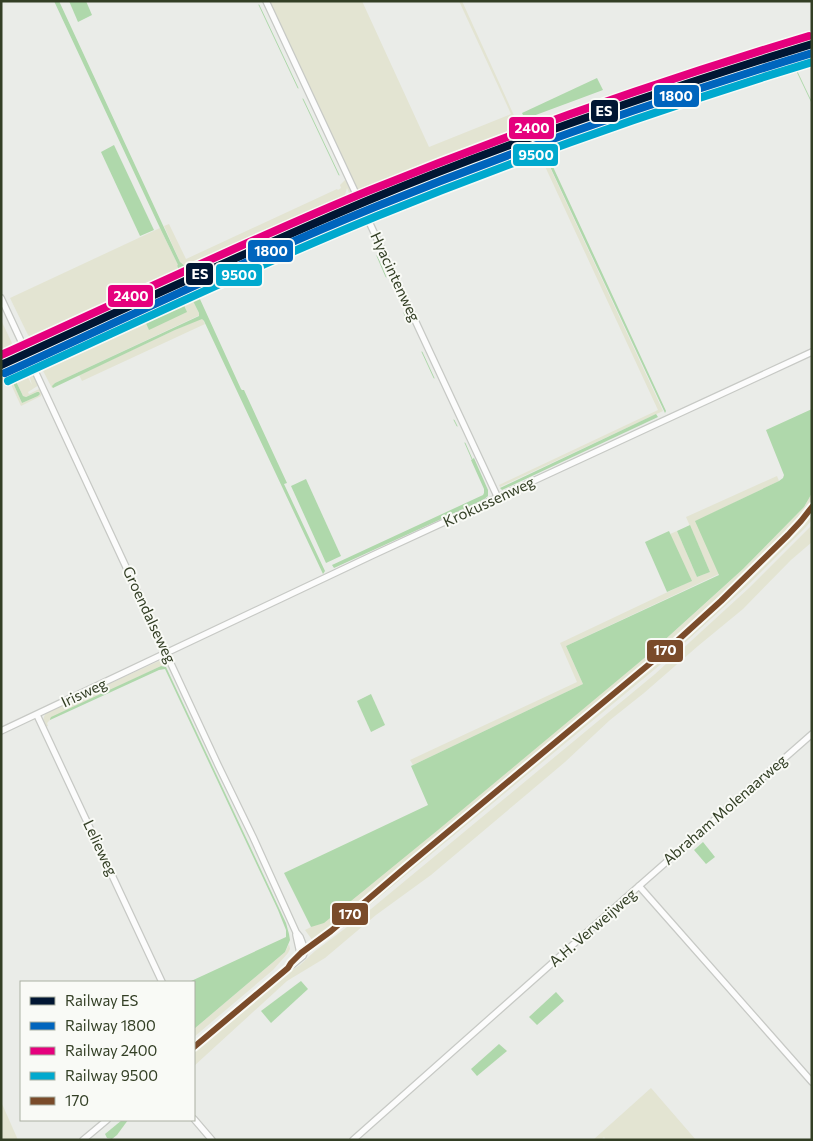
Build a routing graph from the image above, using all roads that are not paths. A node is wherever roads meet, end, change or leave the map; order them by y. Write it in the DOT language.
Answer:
graph roads {
  1 [pos="266,1"];
  2 [pos="1,298"];
  3 [pos="812,352"];
  4 [pos="498,498"];
  5 [pos="167,654"];
  6 [pos="37,715"];
  7 [pos="1,731"];
  8 [pos="812,734"];
  9 [pos="639,886"];
  10 [pos="296,932"];
  11 [pos="305,950"];
  12 [pos="297,957"];
  13 [pos="288,968"];
  14 [pos="162,981"];
  15 [pos="195,1047"];
  16 [pos="812,1082"];
  17 [pos="195,1120"];
  18 [pos="107,1121"];
  19 [pos="83,1140"];
  20 [pos="212,1140"];
  21 [pos="353,1140"];
  1 -- 4 [label="street, Hyacintenweg"];
  2 -- 5 [label="street, Groendalseweg"];
  3 -- 4 [label="street, Krokussenweg"];
  4 -- 5 [label="street, Krokussenweg"];
  5 -- 6 [label="street, Irisweg"];
  5 -- 10 [label="street, Groendalseweg"];
  6 -- 7 [label="street, Irisweg"];
  6 -- 14 [label="street, Lelieweg"];
  8 -- 9 [label="street, Abraham Molenaarweg"];
  9 -- 16 [label="street, A.H. Verweijweg"];
  9 -- 21 [label="street, A.H. Verweijweg"];
  10 -- 11 [label="street, Groendalseweg"];
  10 -- 12 [label="street, Groendalseweg"];
  11 -- 12 [label="street"];
  11 -- 13 [label="street"];
  12 -- 13 [label="street"];
  13 -- 15 [label="street"];
  17 -- 20 [label="street"];
  18 -- 19 [label="street"];
}
